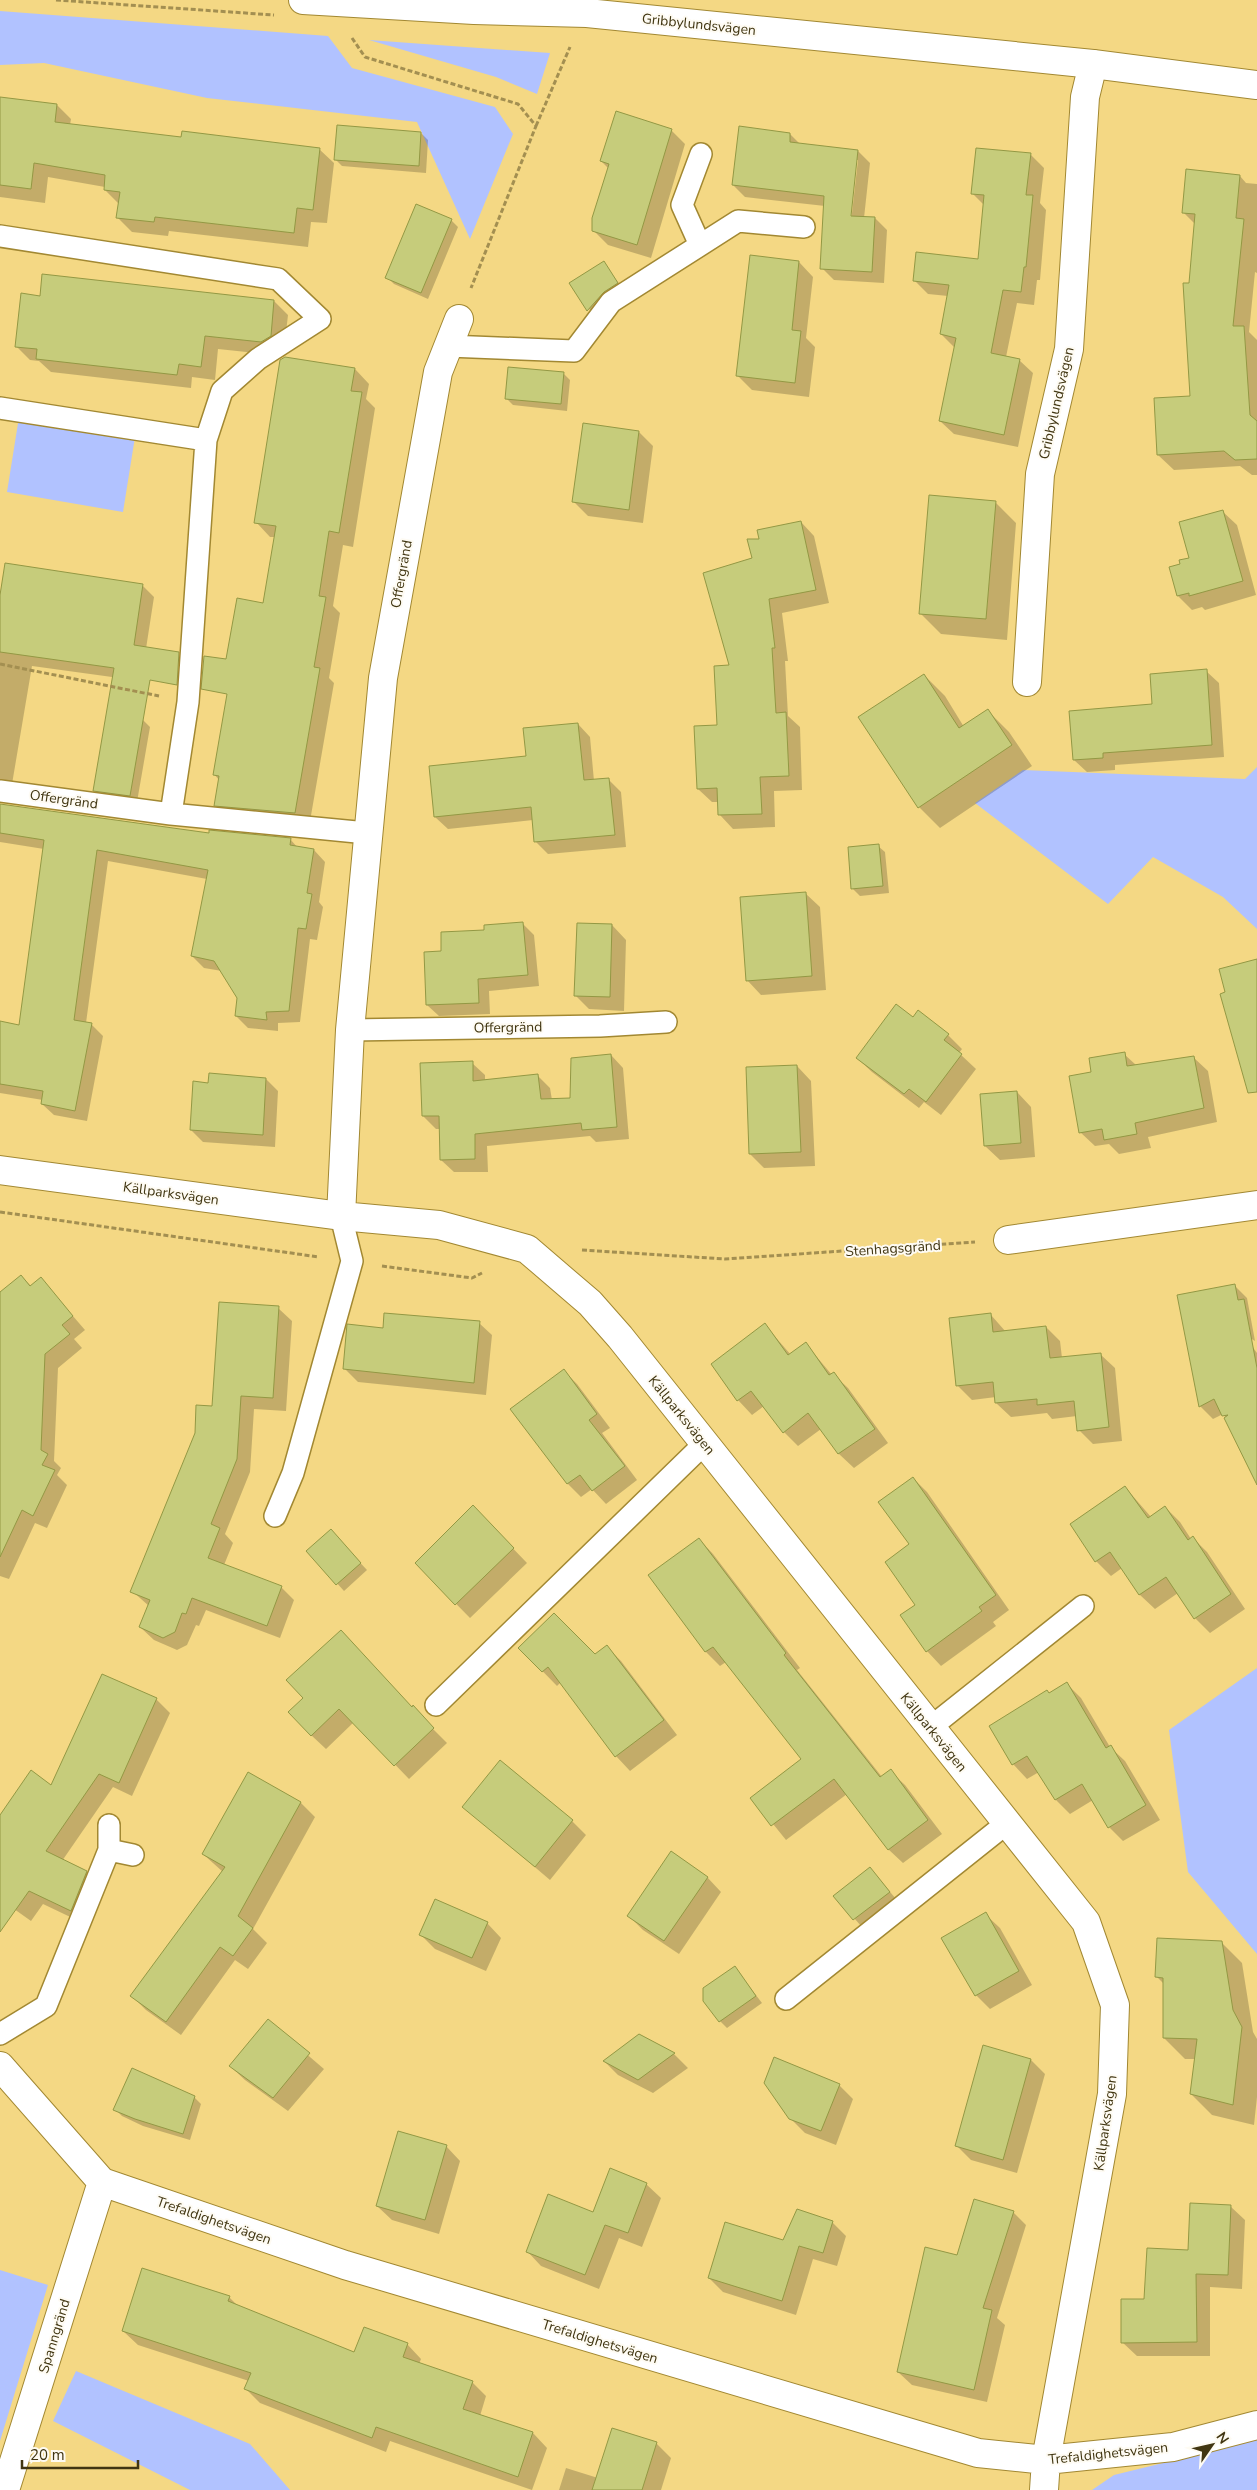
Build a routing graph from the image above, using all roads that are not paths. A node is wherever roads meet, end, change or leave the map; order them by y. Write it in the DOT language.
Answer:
graph roads {
  1 [pos="304,0"];
  2 [pos="587,6"];
  3 [pos="1093,64"];
  4 [pos="1257,85"];
  5 [pos="701,154"];
  6 [pos="804,228"];
  7 [pos="0,236"];
  8 [pos="700,245"];
  9 [pos="459,319"];
  10 [pos="448,346"];
  11 [pos="0,408"];
  12 [pos="206,440"];
  13 [pos="1027,682"];
  14 [pos="0,790"];
  15 [pos="171,814"];
  16 [pos="367,833"];
  17 [pos="666,1022"];
  18 [pos="350,1030"];
  19 [pos="0,1170"];
  20 [pos="1257,1205"];
  21 [pos="342,1216"];
  22 [pos="1008,1240"];
  23 [pos="704,1444"];
  24 [pos="275,1516"];
  25 [pos="1083,1606"];
  26 [pos="436,1705"];
  27 [pos="931,1727"];
  28 [pos="1007,1823"];
  29 [pos="109,1824"];
  30 [pos="109,1850"];
  31 [pos="133,1855"];
  32 [pos="786,1999"];
  33 [pos="0,2034"];
  34 [pos="0,2066"];
  35 [pos="102,2182"];
  36 [pos="1257,2426"];
  37 [pos="1046,2460"];
  38 [pos="5,2490"];
  39 [pos="1044,2490"];
  1 -- 2 [label="street, Gribbylundsvägen"];
  2 -- 3 [label="street, Gribbylundsvägen"];
  3 -- 4 [label="street, Gribbylundsvägen"];
  3 -- 13 [label="street, Gribbylundsvägen"];
  5 -- 8 [label="lane"];
  6 -- 8 [label="lane"];
  7 -- 12 [label="lane"];
  8 -- 10 [label="lane"];
  9 -- 10 [label="street, Offergränd"];
  10 -- 16 [label="street, Offergränd"];
  11 -- 12 [label="lane"];
  12 -- 15 [label="lane"];
  14 -- 15 [label="lane, Offergränd"];
  15 -- 16 [label="lane, Offergränd"];
  16 -- 18 [label="street, Offergränd"];
  17 -- 18 [label="lane, Offergränd"];
  18 -- 21 [label="street, Offergränd"];
  19 -- 21 [label="street, Källparksvägen"];
  20 -- 22 [label="street"];
  21 -- 23 [label="street, Källparksvägen"];
  21 -- 24 [label="lane"];
  23 -- 26 [label="lane"];
  23 -- 27 [label="street, Källparksvägen"];
  25 -- 27 [label="lane"];
  27 -- 28 [label="street, Källparksvägen"];
  28 -- 32 [label="lane"];
  28 -- 37 [label="street, Källparksvägen"];
  29 -- 30 [label="lane"];
  30 -- 31 [label="lane"];
  30 -- 33 [label="lane"];
  34 -- 35 [label="street, Trefaldighetsvägen"];
  35 -- 37 [label="street, Trefaldighetsvägen"];
  35 -- 38 [label="street, Spanngränd"];
  36 -- 37 [label="street, Trefaldighetsvägen"];
  37 -- 39 [label="street, Källparksvägen"];
}
